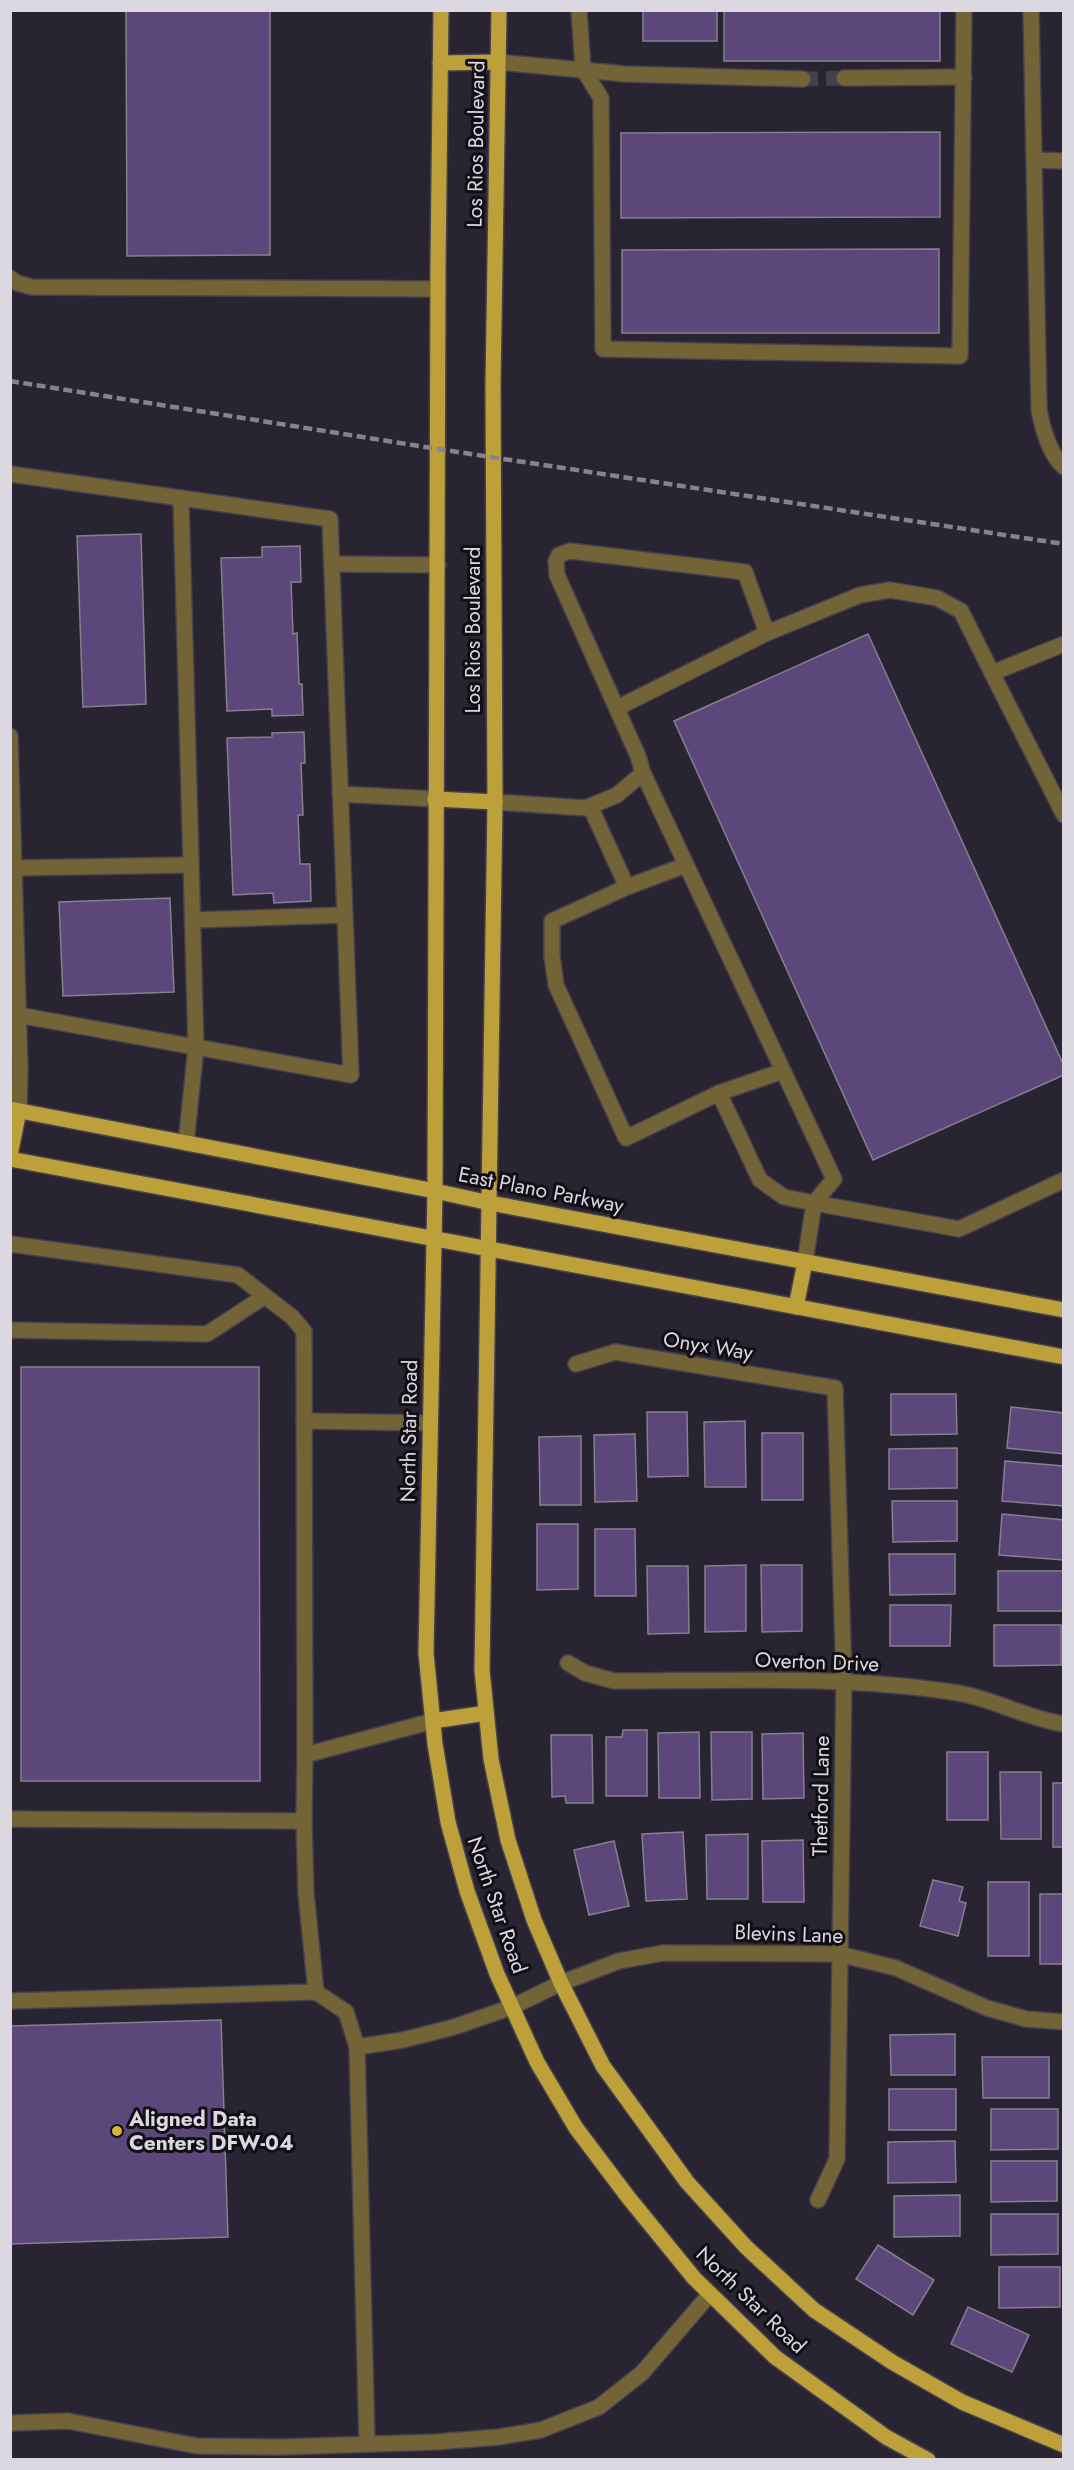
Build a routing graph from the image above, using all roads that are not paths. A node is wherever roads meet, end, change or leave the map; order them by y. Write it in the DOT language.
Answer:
graph roads {
  1 [pos="441,10"];
  2 [pos="499,10"];
  3 [pos="579,10"];
  4 [pos="964,10"];
  5 [pos="1031,10"];
  6 [pos="498,62"];
  7 [pos="440,63"];
  8 [pos="583,69"];
  9 [pos="964,77"];
  10 [pos="844,78"];
  11 [pos="803,79"];
  12 [pos="1034,160"];
  13 [pos="1064,161"];
  14 [pos="10,278"];
  15 [pos="438,289"];
  16 [pos="1064,466"];
  17 [pos="10,474"];
  18 [pos="181,498"];
  19 [pos="332,564"];
  20 [pos="438,565"];
  21 [pos="767,633"];
  22 [pos="1064,644"];
  23 [pos="992,673"];
  24 [pos="617,708"];
  25 [pos="10,736"];
  26 [pos="643,773"];
  27 [pos="340,794"];
  28 [pos="435,799"];
  29 [pos="495,802"];
  30 [pos="590,806"];
  31 [pos="1064,815"];
  32 [pos="191,865"];
  33 [pos="686,865"];
  34 [pos="14,868"];
  35 [pos="627,887"];
  36 [pos="345,915"];
  37 [pos="193,920"];
  38 [pos="14,971"];
  39 [pos="18,1015"];
  40 [pos="196,1047"];
  41 [pos="783,1071"];
  42 [pos="719,1094"];
  43 [pos="15,1110"];
  44 [pos="186,1143"];
  45 [pos="10,1157"];
  46 [pos="1064,1180"];
  47 [pos="435,1191"];
  48 [pos="490,1203"];
  49 [pos="814,1203"];
  50 [pos="433,1239"];
  51 [pos="10,1244"];
  52 [pos="489,1250"];
  53 [pos="805,1262"];
  54 [pos="265,1296"];
  55 [pos="796,1307"];
  56 [pos="1064,1311"];
  57 [pos="10,1330"];
  58 [pos="1064,1357"];
  59 [pos="576,1364"];
  60 [pos="835,1388"];
  61 [pos="304,1421"];
  62 [pos="430,1423"];
  63 [pos="568,1663"];
  64 [pos="844,1680"];
  65 [pos="486,1713"];
  66 [pos="433,1720"];
  67 [pos="1064,1724"];
  68 [pos="305,1755"];
  69 [pos="10,1819"];
  70 [pos="304,1821"];
  71 [pos="839,1954"];
  72 [pos="561,1983"];
  73 [pos="316,1992"];
  74 [pos="10,2001"];
  75 [pos="512,2007"];
  76 [pos="1064,2022"];
  77 [pos="357,2047"];
  78 [pos="818,2200"];
  79 [pos="710,2294"];
  80 [pos="10,2423"];
  81 [pos="367,2443"];
  82 [pos="1064,2445"];
  83 [pos="927,2460"];
  1 -- 7 [label="main road, Los Rios Boulevard"];
  2 -- 6 [label="main road, Los Rios Boulevard"];
  3 -- 8 [label="street"];
  4 -- 9 [label="street"];
  5 -- 12 [label="street"];
  6 -- 7 [label="main road"];
  6 -- 8 [label="street"];
  6 -- 29 [label="main road, Los Rios Boulevard"];
  7 -- 15 [label="main road, Los Rios Boulevard"];
  8 -- 9 [label="street"];
  8 -- 11 [label="street"];
  9 -- 10 [label="street"];
  12 -- 13 [label="street"];
  12 -- 16 [label="street"];
  14 -- 15 [label="street"];
  15 -- 20 [label="main road, Los Rios Boulevard"];
  17 -- 18 [label="street"];
  18 -- 19 [label="street"];
  18 -- 32 [label="street"];
  19 -- 20 [label="street"];
  19 -- 27 [label="street"];
  20 -- 28 [label="main road, Los Rios Boulevard"];
  21 -- 23 [label="street"];
  21 -- 24 [label="street"];
  21 -- 24 [label="street"];
  22 -- 23 [label="street"];
  23 -- 31 [label="street"];
  24 -- 26 [label="street"];
  25 -- 34 [label="street"];
  26 -- 30 [label="street"];
  26 -- 33 [label="street"];
  27 -- 28 [label="street"];
  27 -- 36 [label="street"];
  28 -- 29 [label="main road"];
  28 -- 47 [label="main road, Los Rios Boulevard"];
  29 -- 30 [label="street"];
  29 -- 48 [label="main road, Los Rios Boulevard"];
  30 -- 35 [label="street"];
  32 -- 34 [label="street"];
  32 -- 37 [label="street"];
  33 -- 35 [label="street"];
  33 -- 41 [label="street"];
  34 -- 38 [label="street"];
  35 -- 42 [label="street"];
  36 -- 37 [label="street"];
  36 -- 40 [label="street"];
  37 -- 40 [label="street"];
  38 -- 39 [label="street"];
  39 -- 40 [label="street"];
  39 -- 43 [label="street"];
  40 -- 44 [label="street"];
  41 -- 42 [label="street"];
  41 -- 49 [label="street"];
  42 -- 49 [label="street"];
  43 -- 44 [label="main road, East Plano Parkway"];
  43 -- 45 [label="main road"];
  44 -- 47 [label="main road, East Plano Parkway"];
  45 -- 50 [label="main road"];
  46 -- 49 [label="street"];
  47 -- 48 [label="main road, East Plano Parkway"];
  47 -- 50 [label="main road, North Star Road"];
  48 -- 52 [label="main road, Los Rios Boulevard"];
  48 -- 53 [label="main road, East Plano Parkway"];
  49 -- 53 [label="street"];
  50 -- 52 [label="main road"];
  50 -- 62 [label="main road, North Star Road"];
  51 -- 54 [label="street"];
  52 -- 55 [label="main road"];
  52 -- 65 [label="main road, North Star Road"];
  53 -- 55 [label="main road"];
  53 -- 56 [label="main road, East Plano Parkway"];
  54 -- 57 [label="street"];
  54 -- 61 [label="street"];
  55 -- 58 [label="main road"];
  59 -- 60 [label="street, Onyx Way"];
  60 -- 64 [label="street, Thetford Lane"];
  61 -- 62 [label="street"];
  61 -- 68 [label="street"];
  62 -- 66 [label="main road, North Star Road"];
  63 -- 64 [label="street, Overton Drive"];
  64 -- 67 [label="street, Overton Drive"];
  64 -- 71 [label="street, Thetford Lane"];
  65 -- 66 [label="main road"];
  65 -- 72 [label="main road, North Star Road"];
  66 -- 68 [label="street"];
  66 -- 75 [label="main road, North Star Road"];
  68 -- 70 [label="street"];
  69 -- 70 [label="street"];
  70 -- 73 [label="street"];
  71 -- 72 [label="street, Blevins Lane"];
  71 -- 76 [label="street, Blevins Lane"];
  71 -- 78 [label="street, Thetford Lane"];
  72 -- 75 [label="street, Blevins Lane"];
  72 -- 82 [label="main road, North Star Road"];
  73 -- 74 [label="street"];
  73 -- 77 [label="street"];
  75 -- 77 [label="street, Blevins Lane"];
  75 -- 79 [label="main road, North Star Road"];
  77 -- 81 [label="street"];
  79 -- 81 [label="street"];
  79 -- 83 [label="main road, North Star Road"];
  80 -- 81 [label="street"];
}
